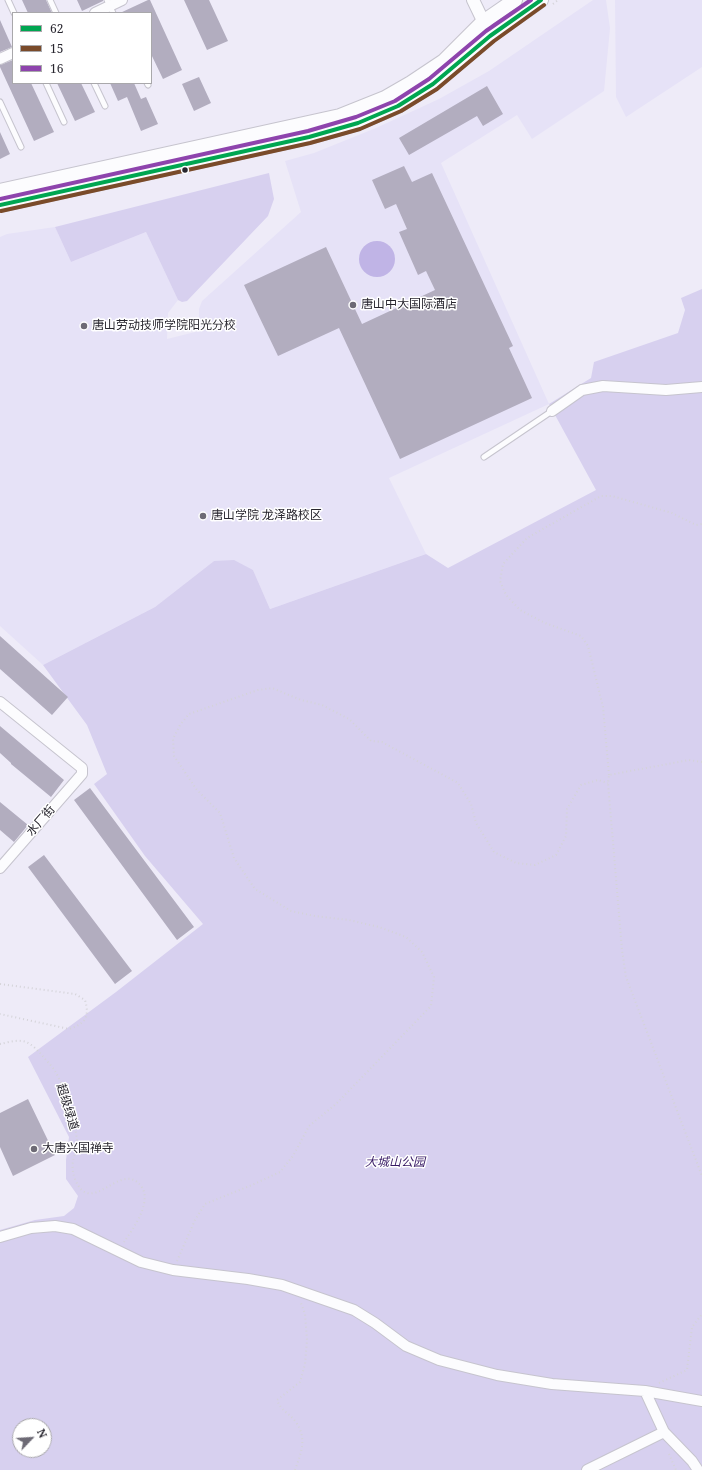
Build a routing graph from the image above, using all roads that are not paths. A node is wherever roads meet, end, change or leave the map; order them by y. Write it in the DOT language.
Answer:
graph roads {
  1 [pos="8,0"];
  2 [pos="50,0"];
  3 [pos="122,0"];
  4 [pos="473,0"];
  5 [pos="515,0"];
  6 [pos="541,0"];
  7 [pos="110,6"];
  8 [pos="14,12"];
  9 [pos="56,12"];
  10 [pos="97,12"];
  11 [pos="483,22"];
  12 [pos="490,36"];
  13 [pos="12,53"];
  14 [pos="0,59"];
  15 [pos="46,84"];
  16 [pos="94,84"];
  17 [pos="0,102"];
  18 [pos="105,106"];
  19 [pos="64,122"];
  20 [pos="21,147"];
  21 [pos="0,191"];
  22 [pos="0,204"];
  23 [pos="702,387"];
  24 [pos="552,411"];
  25 [pos="484,457"];
  26 [pos="0,702"];
  27 [pos="0,868"];
  28 [pos="0,1237"];
  29 [pos="645,1391"];
  30 [pos="702,1401"];
  31 [pos="664,1432"];
  32 [pos="587,1470"];
  33 [pos="698,1470"];
  1 -- 8 [label="lane"];
  2 -- 9 [label="lane"];
  3 -- 7 [label="street"];
  4 -- 11 [label="street"];
  5 -- 11 [label="main road"];
  6 -- 12 [label="main road"];
  7 -- 10 [label="street"];
  11 -- 12 [label="street"];
  11 -- 21 [label="main road"];
  12 -- 22 [label="main road"];
  13 -- 14 [label="street"];
  15 -- 19 [label="lane"];
  16 -- 18 [label="lane"];
  17 -- 20 [label="lane"];
  23 -- 24 [label="street"];
  24 -- 25 [label="lane"];
  26 -- 27 [label="street, 水厂街"];
  28 -- 29 [label="street"];
  29 -- 30 [label="street"];
  29 -- 31 [label="street"];
  31 -- 32 [label="street"];
  31 -- 33 [label="street"];
}
